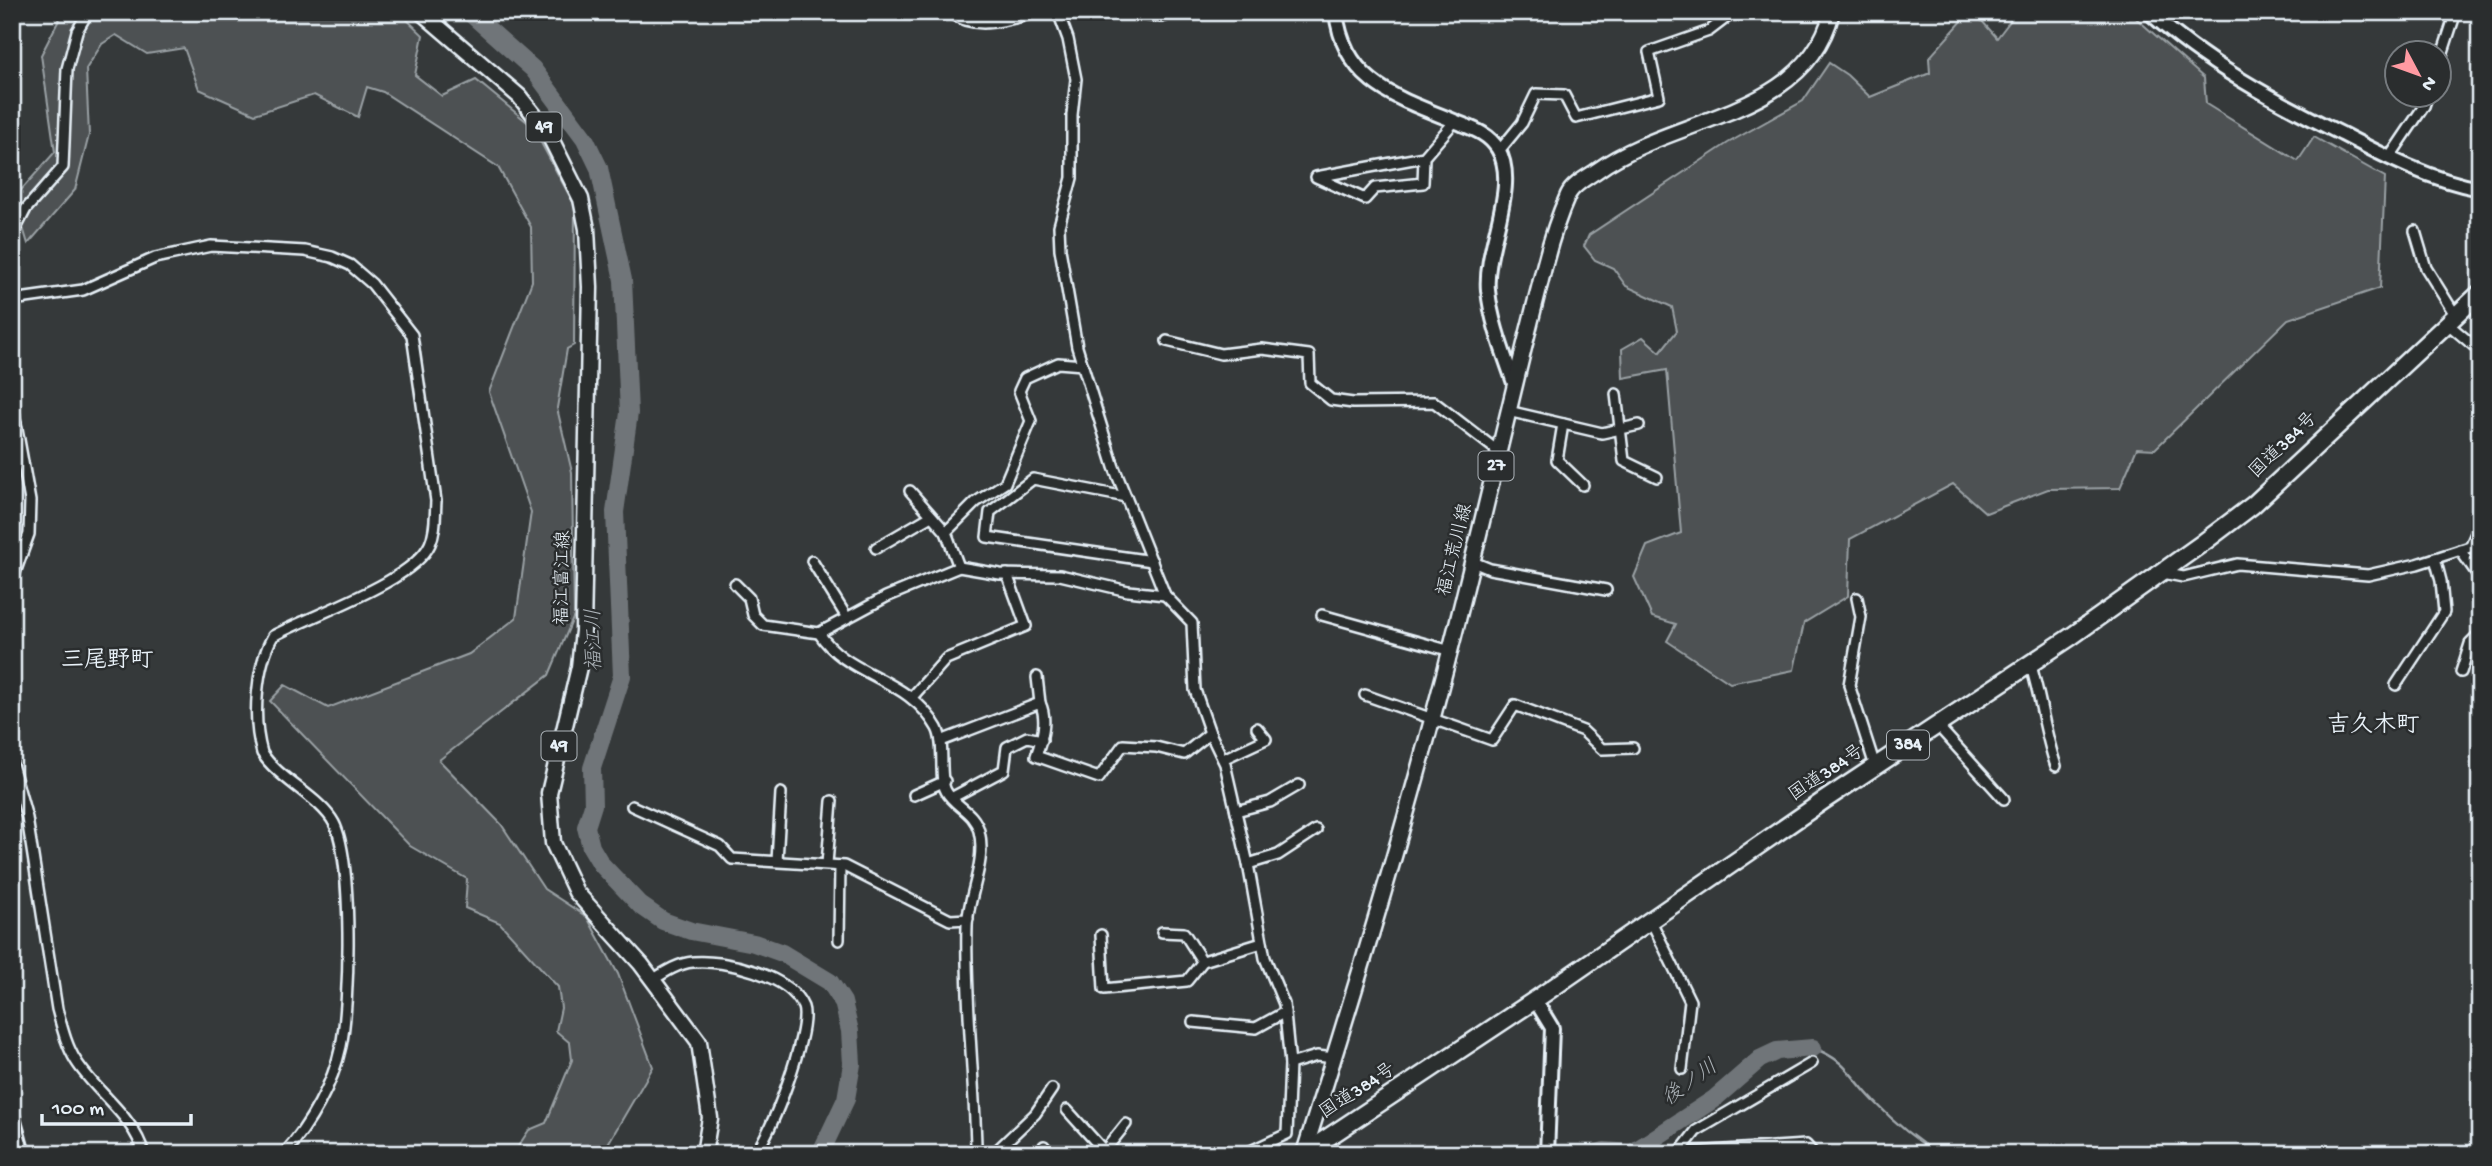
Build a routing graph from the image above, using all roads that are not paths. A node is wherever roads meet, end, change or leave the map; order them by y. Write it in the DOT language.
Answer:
graph roads {
  1 [pos="88,12"];
  2 [pos="421,12"];
  3 [pos="949,12"];
  4 [pos="1037,12"];
  5 [pos="1058,12"];
  6 [pos="1122,12"];
  7 [pos="1178,12"];
  8 [pos="1336,12"];
  9 [pos="1734,12"];
  10 [pos="1832,12"];
  11 [pos="2149,12"];
  12 [pos="2456,12"];
  13 [pos="2448,38"];
  14 [pos="2423,108"];
  15 [pos="1455,121"];
  16 [pos="1499,151"];
  17 [pos="1424,157"];
  18 [pos="2389,158"];
  19 [pos="2480,189"];
  20 [pos="2415,231"];
  21 [pos="12,236"];
  22 [pos="2480,293"];
  23 [pos="12,300"];
  24 [pos="2452,320"];
  25 [pos="1167,341"];
  26 [pos="2480,351"];
  27 [pos="1083,365"];
  28 [pos="1514,383"];
  29 [pos="1616,394"];
  30 [pos="12,401"];
  31 [pos="1508,411"];
  32 [pos="1563,424"];
  33 [pos="1639,425"];
  34 [pos="1620,429"];
  35 [pos="1499,452"];
  36 [pos="1657,477"];
  37 [pos="1583,485"];
  38 [pos="910,491"];
  39 [pos="1126,497"];
  40 [pos="931,516"];
  41 [pos="2480,524"];
  42 [pos="946,532"];
  43 [pos="876,548"];
  44 [pos="2460,550"];
  45 [pos="2435,558"];
  46 [pos="812,561"];
  47 [pos="1152,561"];
  48 [pos="1473,562"];
  49 [pos="959,567"];
  50 [pos="2161,572"];
  51 [pos="1007,574"];
  52 [pos="2480,578"];
  53 [pos="12,581"];
  54 [pos="735,584"];
  55 [pos="1606,590"];
  56 [pos="1165,595"];
  57 [pos="1857,598"];
  58 [pos="1322,615"];
  59 [pos="846,616"];
  60 [pos="819,633"];
  61 [pos="2480,634"];
  62 [pos="1451,651"];
  63 [pos="2030,663"];
  64 [pos="2461,672"];
  65 [pos="1037,677"];
  66 [pos="2396,685"];
  67 [pos="1365,695"];
  68 [pos="913,696"];
  69 [pos="1040,703"];
  70 [pos="1432,721"];
  71 [pos="1937,725"];
  72 [pos="1257,728"];
  73 [pos="1210,733"];
  74 [pos="1042,740"];
  75 [pos="941,741"];
  76 [pos="1633,748"];
  77 [pos="1223,759"];
  78 [pos="12,764"];
  79 [pos="1875,766"];
  80 [pos="2056,766"];
  81 [pos="945,781"];
  82 [pos="1299,785"];
  83 [pos="781,793"];
  84 [pos="914,794"];
  85 [pos="953,797"];
  86 [pos="2004,799"];
  87 [pos="832,801"];
  88 [pos="632,806"];
  89 [pos="1236,811"];
  90 [pos="1316,830"];
  91 [pos="777,861"];
  92 [pos="827,863"];
  93 [pos="1248,864"];
  94 [pos="840,866"];
  95 [pos="968,919"];
  96 [pos="1651,921"];
  97 [pos="1162,932"];
  98 [pos="1101,935"];
  99 [pos="839,940"];
  100 [pos="1262,943"];
  101 [pos="1202,961"];
  102 [pos="653,979"];
  103 [pos="1535,1000"];
  104 [pos="1285,1012"];
  105 [pos="1193,1022"];
  106 [pos="1334,1058"];
  107 [pos="1812,1063"];
  108 [pos="1290,1065"];
  109 [pos="1682,1069"];
  110 [pos="1052,1089"];
  111 [pos="1067,1110"];
  112 [pos="12,1114"];
  113 [pos="1126,1124"];
  114 [pos="1103,1153"];
  115 [pos="1303,1153"];
  116 [pos="1678,1153"];
  117 [pos="23,1154"];
  118 [pos="144,1154"];
  119 [pos="285,1154"];
  120 [pos="704,1154"];
  121 [pos="754,1154"];
  122 [pos="972,1154"];
  123 [pos="993,1154"];
  124 [pos="1244,1154"];
  125 [pos="1547,1154"];
  126 [pos="1814,1154"];
  1 -- 21 [label="street"];
  2 -- 102 [label="main road, 福江富江線 / 49"];
  3 -- 4 [label="street"];
  5 -- 27 [label="street"];
  6 -- 7 [label="street"];
  8 -- 15 [label="street"];
  9 -- 16 [label="street"];
  10 -- 28 [label="main road, 福江荒川線 / 27"];
  11 -- 18 [label="street"];
  12 -- 13 [label="street"];
  14 -- 18 [label="street"];
  15 -- 16 [label="street"];
  15 -- 17 [label="street"];
  16 -- 28 [label="street"];
  17 -- 17 [label="street"];
  18 -- 19 [label="street"];
  20 -- 24 [label="street"];
  22 -- 24 [label="highway, 国道384号 / 384"];
  23 -- 119 [label="street"];
  24 -- 26 [label="street"];
  24 -- 50 [label="highway, 国道384号 / 384"];
  25 -- 35 [label="street"];
  27 -- 39 [label="street"];
  27 -- 42 [label="street"];
  28 -- 31 [label="main road, 福江荒川線 / 27"];
  29 -- 34 [label="street"];
  30 -- 53 [label="street"];
  31 -- 32 [label="street"];
  31 -- 35 [label="main road, 福江荒川線 / 27"];
  32 -- 34 [label="street"];
  32 -- 37 [label="street"];
  33 -- 34 [label="street"];
  34 -- 36 [label="street"];
  35 -- 48 [label="main road, 福江荒川線 / 27"];
  38 -- 40 [label="street"];
  39 -- 47 [label="street"];
  39 -- 47 [label="street"];
  40 -- 42 [label="street"];
  40 -- 43 [label="street"];
  41 -- 44 [label="street"];
  42 -- 49 [label="street"];
  44 -- 45 [label="street"];
  44 -- 52 [label="street"];
  45 -- 50 [label="street"];
  45 -- 66 [label="street"];
  46 -- 59 [label="street"];
  47 -- 56 [label="street"];
  48 -- 55 [label="street"];
  48 -- 62 [label="main road, 福江荒川線 / 27"];
  49 -- 51 [label="street"];
  49 -- 59 [label="street"];
  50 -- 63 [label="highway, 国道384号 / 384"];
  51 -- 56 [label="street"];
  51 -- 68 [label="street"];
  54 -- 60 [label="street"];
  56 -- 73 [label="street"];
  57 -- 79 [label="street"];
  58 -- 62 [label="street"];
  59 -- 60 [label="street"];
  60 -- 68 [label="street"];
  61 -- 64 [label="street"];
  62 -- 70 [label="main road, 福江荒川線 / 27"];
  63 -- 71 [label="highway, 国道384号 / 384"];
  63 -- 80 [label="street"];
  65 -- 69 [label="street"];
  67 -- 70 [label="street"];
  68 -- 75 [label="street"];
  69 -- 74 [label="street"];
  69 -- 75 [label="street"];
  70 -- 76 [label="street"];
  70 -- 106 [label="main road, 福江荒川線 / 27"];
  71 -- 79 [label="highway, 国道384号 / 384"];
  71 -- 86 [label="street"];
  72 -- 77 [label="street"];
  73 -- 74 [label="street"];
  73 -- 77 [label="street"];
  74 -- 85 [label="street"];
  75 -- 81 [label="street"];
  77 -- 89 [label="street"];
  78 -- 118 [label="street"];
  79 -- 96 [label="highway, 国道384号 / 384"];
  81 -- 84 [label="street"];
  81 -- 85 [label="street"];
  82 -- 89 [label="street"];
  83 -- 91 [label="street"];
  85 -- 95 [label="street"];
  87 -- 92 [label="street"];
  88 -- 91 [label="street"];
  89 -- 93 [label="street"];
  90 -- 93 [label="street"];
  91 -- 92 [label="street"];
  92 -- 94 [label="street"];
  93 -- 100 [label="street"];
  94 -- 95 [label="street"];
  94 -- 99 [label="street"];
  95 -- 122 [label="street"];
  96 -- 103 [label="highway, 国道384号 / 384"];
  96 -- 109 [label="street"];
  97 -- 101 [label="street"];
  98 -- 101 [label="street"];
  100 -- 101 [label="street"];
  100 -- 104 [label="street"];
  102 -- 120 [label="main road, 福江富江線 / 49"];
  102 -- 121 [label="street"];
  103 -- 115 [label="highway, 国道384号 / 384"];
  103 -- 125 [label="street"];
  104 -- 105 [label="street"];
  104 -- 108 [label="street"];
  106 -- 108 [label="street"];
  106 -- 115 [label="main road, 福江荒川線 / 27"];
  107 -- 116 [label="street"];
  108 -- 124 [label="street"];
  110 -- 123 [label="street"];
  111 -- 114 [label="street"];
  112 -- 117 [label="street"];
  113 -- 114 [label="street"];
  116 -- 126 [label="street"];
}
